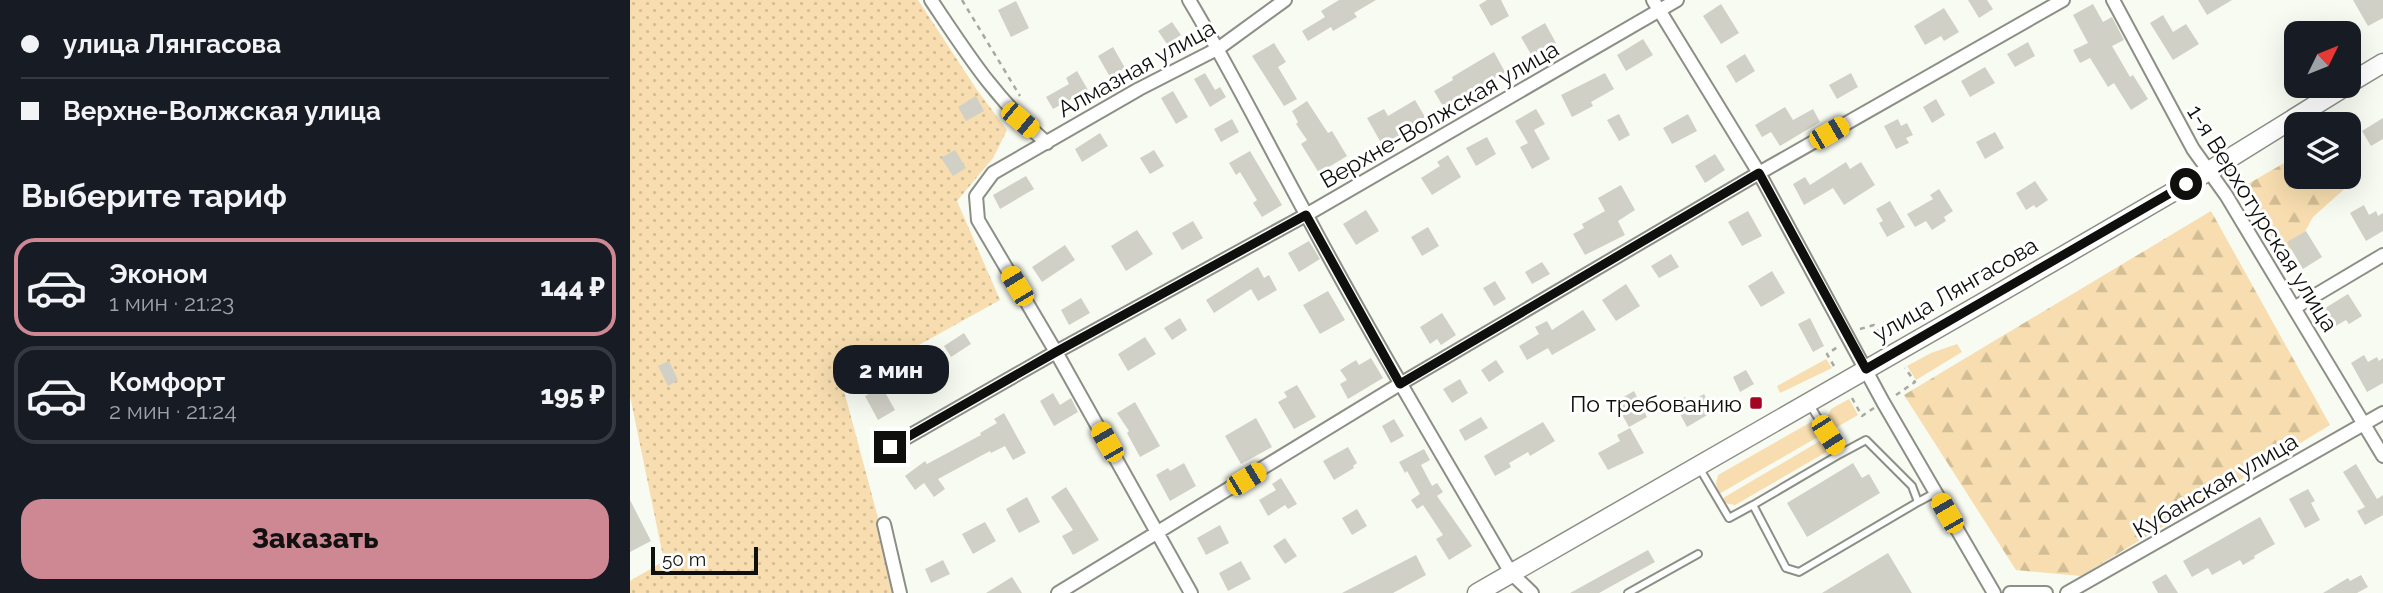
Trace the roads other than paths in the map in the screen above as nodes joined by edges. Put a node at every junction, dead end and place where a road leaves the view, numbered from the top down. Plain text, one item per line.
1 (931, 0) edge
2 (1189, 0) edge
3 (1285, 0) edge
4 (1677, 0) edge
5 (2063, 0) edge
6 (2113, 0) edge
7 (1656, 5) edge
8 (1219, 48) junction
9 (2383, 63) edge
10 (2361, 76) edge
11 (2326, 98) edge
12 (1047, 143) junction
13 (2208, 171) junction
14 (1759, 173) junction
15 (1306, 215) junction
16 (2383, 256) edge
17 (2294, 308) junction
18 (1056, 352) junction
19 (1866, 369) junction
20 (1400, 384) junction
21 (1809, 403) junction
22 (2383, 413) edge
23 (2363, 424) junction
24 (890, 447) dead end
25 (1840, 454) junction
26 (2383, 456) edge
27 (1699, 466) junction
28 (1935, 493) junction
29 (1918, 502) junction
30 (1753, 505) junction
31 (884, 524) dead end
32 (1158, 533) junction
33 (1698, 554) dead end
34 (1511, 573) junction
35 (900, 593) edge
36 (1058, 593) edge
37 (1191, 593) edge
38 (1477, 593) edge
39 (1532, 593) edge
40 (1628, 593) edge
41 (1994, 593) edge
42 (2010, 593) edge
43 (2046, 593) edge
44 (2067, 593) edge

1 - 12 street
2 - 8 street
3 - 8 street, Алмазная улица
4 - 7 street, Верхне-Волжская улица
5 - 14 street
6 - 13 street, 1-я Верхотурская улица
7 - 14 street
7 - 15 street, Верхне-Волжская улица
8 - 12 street, Алмазная улица
8 - 15 street
9 - 10 main road, улица Лянгасова
11 - 13 main road, улица Лянгасова
12 - 18 street, Алмазная улица
13 - 17 street, 1-я Верхотурская улица
13 - 19 main road, улица Лянгасова
14 - 19 street
14 - 20 street
15 - 18 street, Верхне-Волжская улица
15 - 20 street
16 - 17 street
17 - 23 street, 1-я Верхотурская улица
18 - 24 street, Верхне-Волжская улица
18 - 32 street
19 - 21 main road, улица Лянгасова
19 - 28 street
20 - 32 street
20 - 34 street
21 - 25 lane
21 - 27 main road, улица Лянгасова
22 - 23 street, Кубанская улица
23 - 26 street, 1-я Верхотурская улица
23 - 44 street, Кубанская улица
25 - 29 lane
25 - 30 lane
27 - 30 lane
27 - 34 main road, улица Лянгасова
28 - 29 lane
28 - 41 street
29 - 30 lane
31 - 35 street
32 - 36 street
32 - 37 street
33 - 40 lane
34 - 38 main road, улица Лянгасова
34 - 39 street
42 - 43 street

